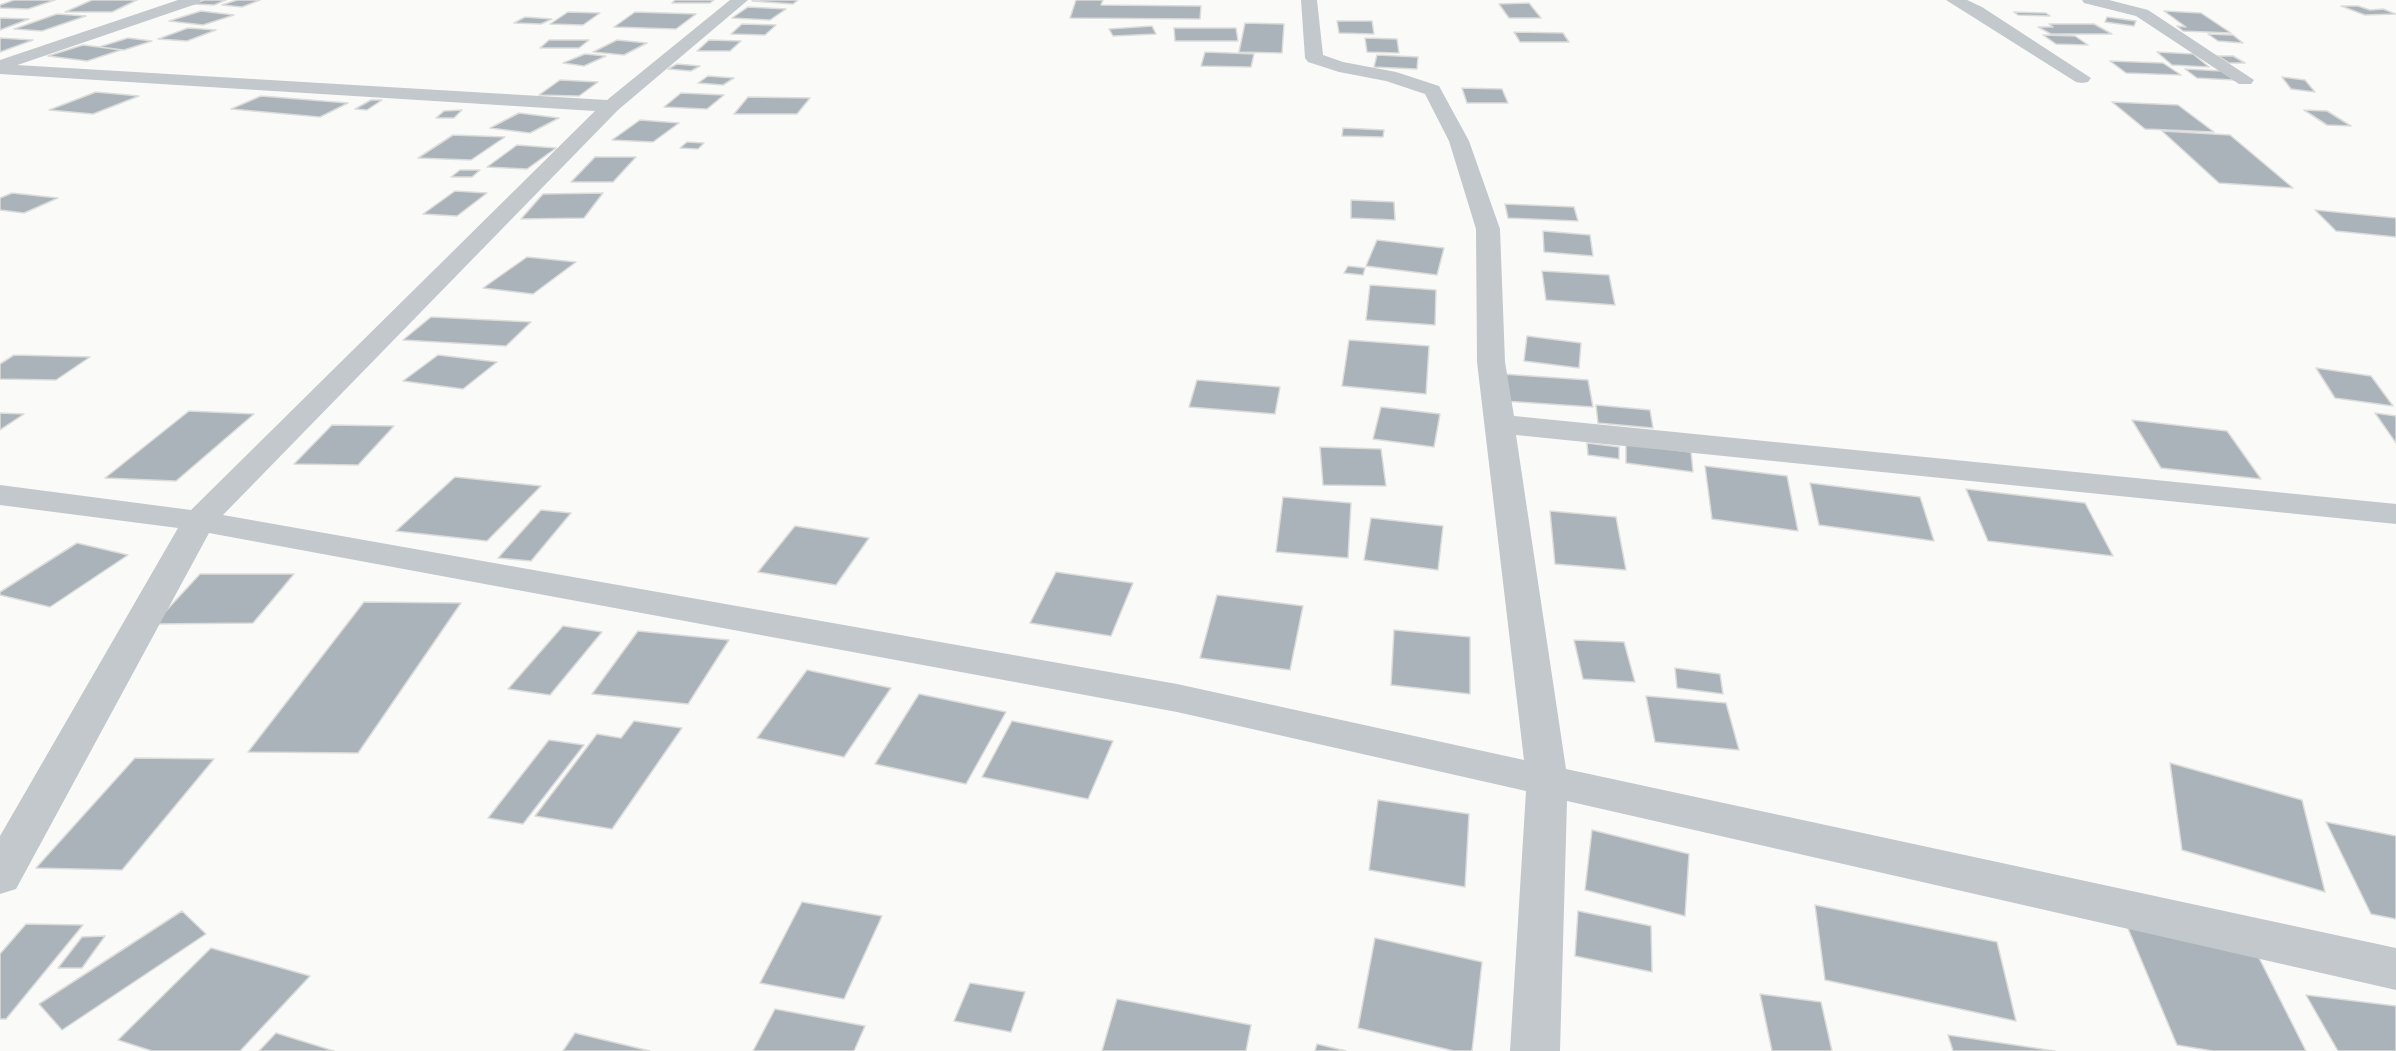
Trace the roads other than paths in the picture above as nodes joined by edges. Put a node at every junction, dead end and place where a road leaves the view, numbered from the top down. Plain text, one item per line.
1 (193, 0) edge
2 (740, 0) edge
3 (1309, 0) edge
4 (1954, 0) edge
5 (2090, 0) edge
6 (0, 68) edge
7 (2082, 78) dead end
8 (2245, 80) dead end
9 (611, 106) junction
10 (1500, 424) junction
11 (0, 495) edge
12 (2396, 514) edge
13 (199, 521) junction
14 (1546, 780) junction
15 (0, 876) edge
16 (2396, 969) edge
17 (1535, 1051) edge

1 - 6 street
2 - 9 street
3 - 10 street
4 - 7 street
5 - 8 street
6 - 9 street
9 - 13 street
10 - 12 street
10 - 14 street
11 - 13 street
13 - 14 street
13 - 15 street
14 - 16 street
14 - 17 street

